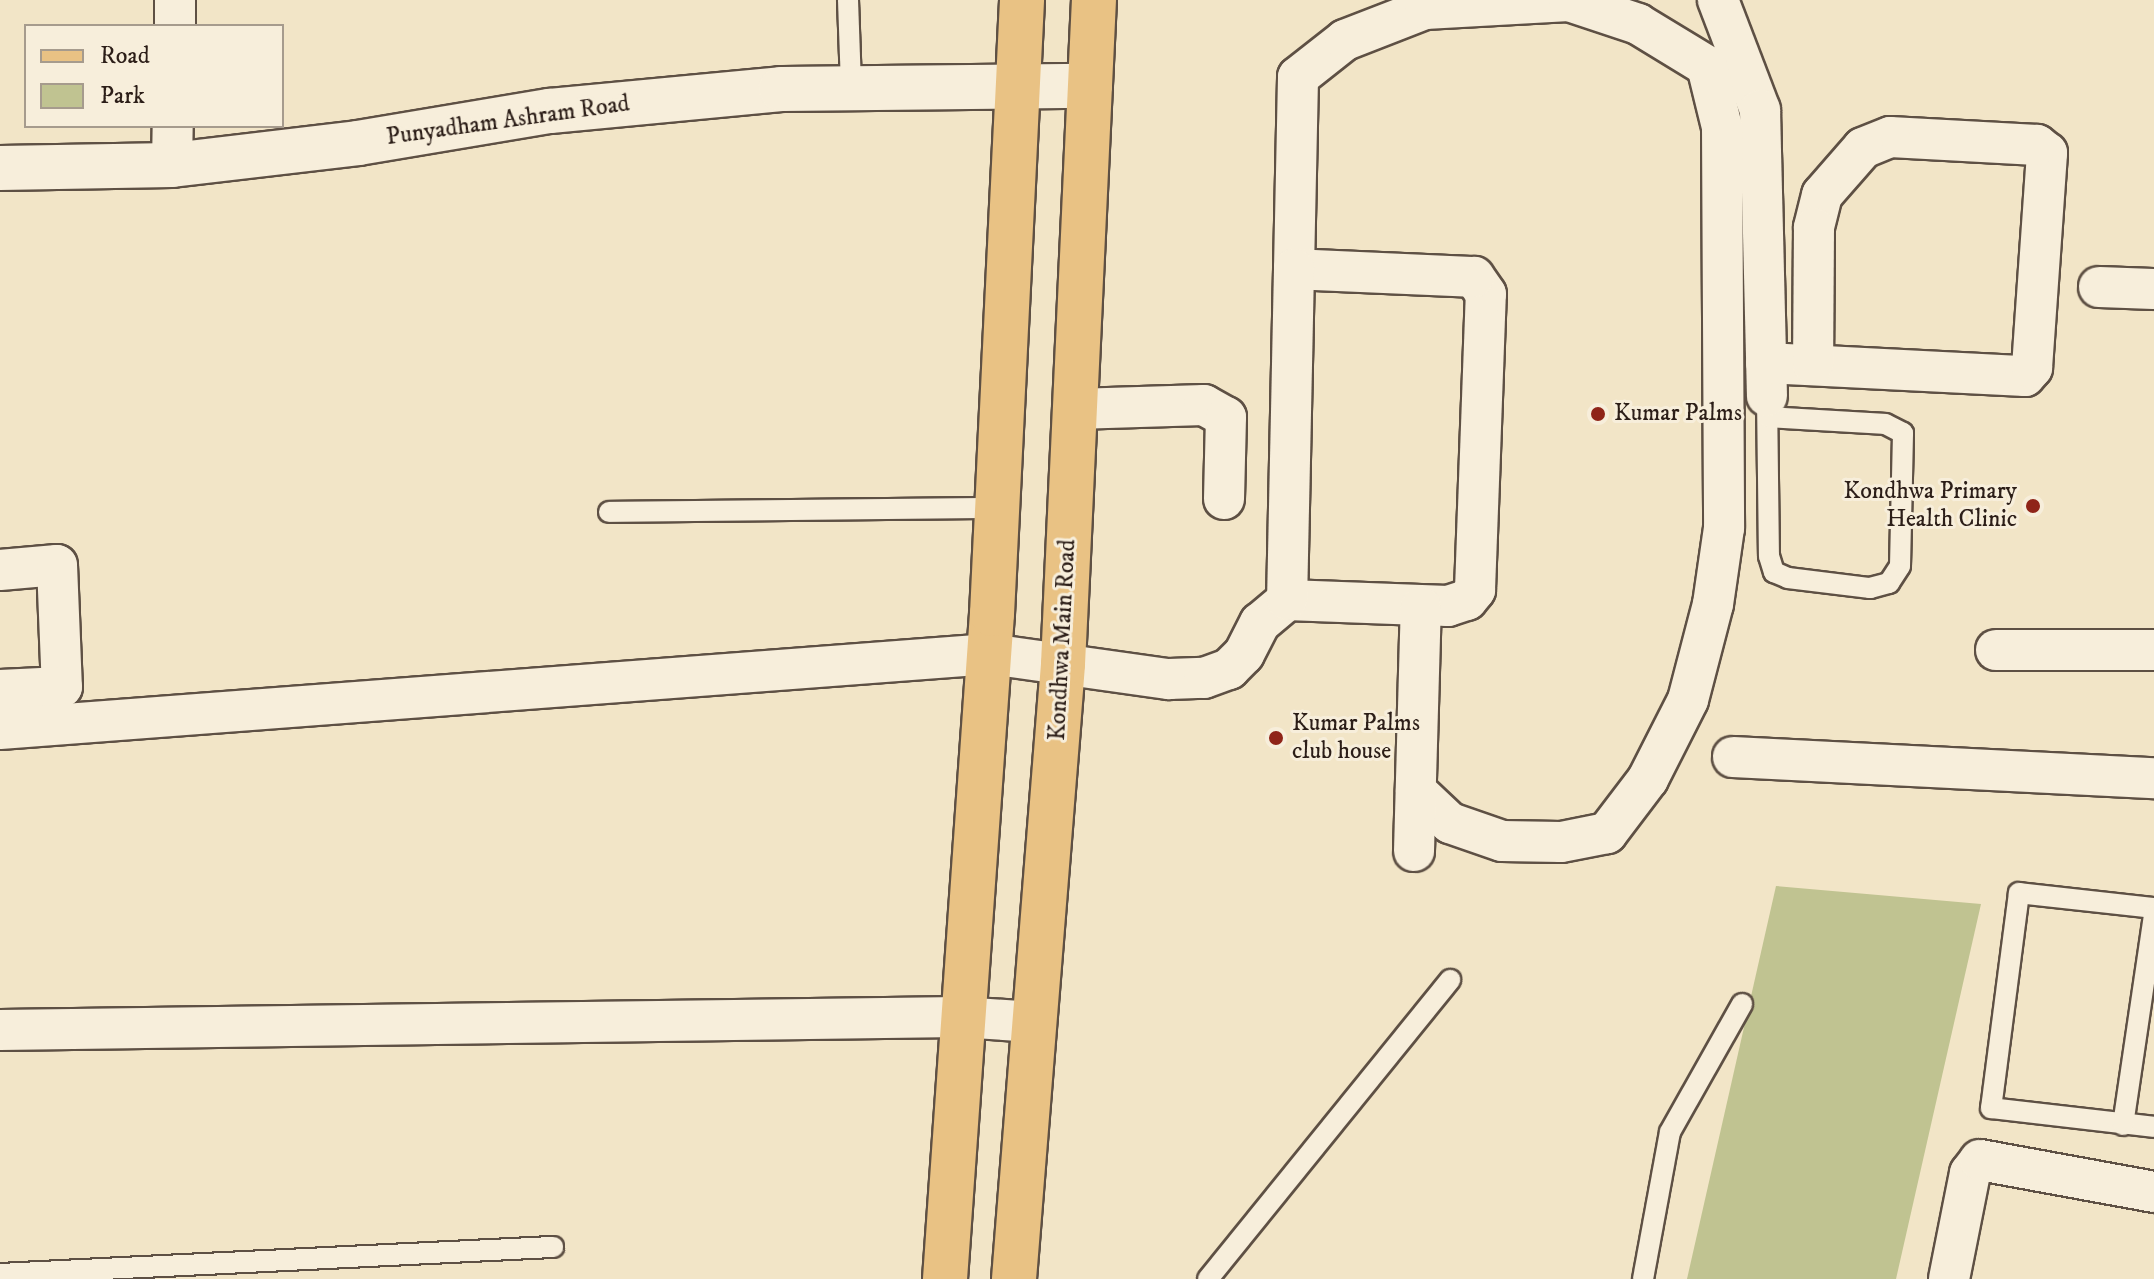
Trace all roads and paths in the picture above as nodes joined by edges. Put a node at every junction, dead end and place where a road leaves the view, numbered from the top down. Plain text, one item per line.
1 (175, 0) edge
2 (848, 0) edge
3 (1022, 0) edge
4 (1094, 0) edge
5 (1718, 0) edge
6 (175, 24) edge
7 (1090, 86) junction
8 (1018, 87) junction
9 (851, 88) junction
10 (172, 146) edge
11 (0, 168) edge
12 (1294, 269) junction
13 (2099, 287) dead end
14 (2154, 289) edge
15 (1813, 364) junction
16 (1767, 392) junction
17 (1075, 409) junction
18 (1224, 499) dead end
19 (997, 508) junction
20 (609, 512) dead end
21 (0, 570) edge
22 (1287, 600) junction
23 (1421, 607) junction
24 (1996, 650) dead end
25 (2154, 650) edge
26 (990, 654) junction
27 (1063, 664) junction
28 (0, 690) edge
29 (0, 729) edge
30 (1733, 757) dead end
31 (2154, 778) edge
32 (1416, 791) junction
33 (1414, 851) dead end
34 (2154, 908) edge
35 (2154, 915) edge
36 (1450, 980) dead end
37 (1742, 1004) dead end
38 (960, 1017) junction
39 (1034, 1022) junction
40 (0, 1030) edge
41 (2123, 1125) junction
42 (2154, 1127) edge
43 (2154, 1192) edge
44 (553, 1247) dead end
45 (0, 1274) edge
46 (945, 1279) edge
47 (1014, 1279) edge
48 (1208, 1279) edge
49 (1643, 1279) edge
50 (1949, 1279) edge

1 - 6 street
2 - 9 lane
3 - 8 main road
4 - 7 main road, Kondhwa Main Road
5 - 16 street
7 - 8 street, Punyadham Ashram Road
7 - 17 main road, Kondhwa Main Road
8 - 9 street, Punyadham Ashram Road
8 - 19 main road
9 - 10 street, Punyadham Ashram Road
10 - 11 street, Punyadham Ashram Road
12 - 22 street
12 - 23 street
12 - 32 street
13 - 14 street
15 - 15 street
15 - 16 street
16 - 16 lane
17 - 18 street
17 - 27 main road, Kondhwa Main Road
19 - 20 lane
19 - 26 main road
21 - 28 street
22 - 23 street
22 - 27 street
23 - 32 street
24 - 25 street
26 - 27 street
26 - 29 street
26 - 38 main road
27 - 39 main road, Kondhwa Main Road
30 - 31 street
32 - 33 street
34 - 41 lane
35 - 41 lane
36 - 48 lane
37 - 49 lane
38 - 39 street
38 - 40 street
38 - 46 main road
39 - 47 main road, Kondhwa Main Road
41 - 42 lane
43 - 50 street
44 - 45 lane

